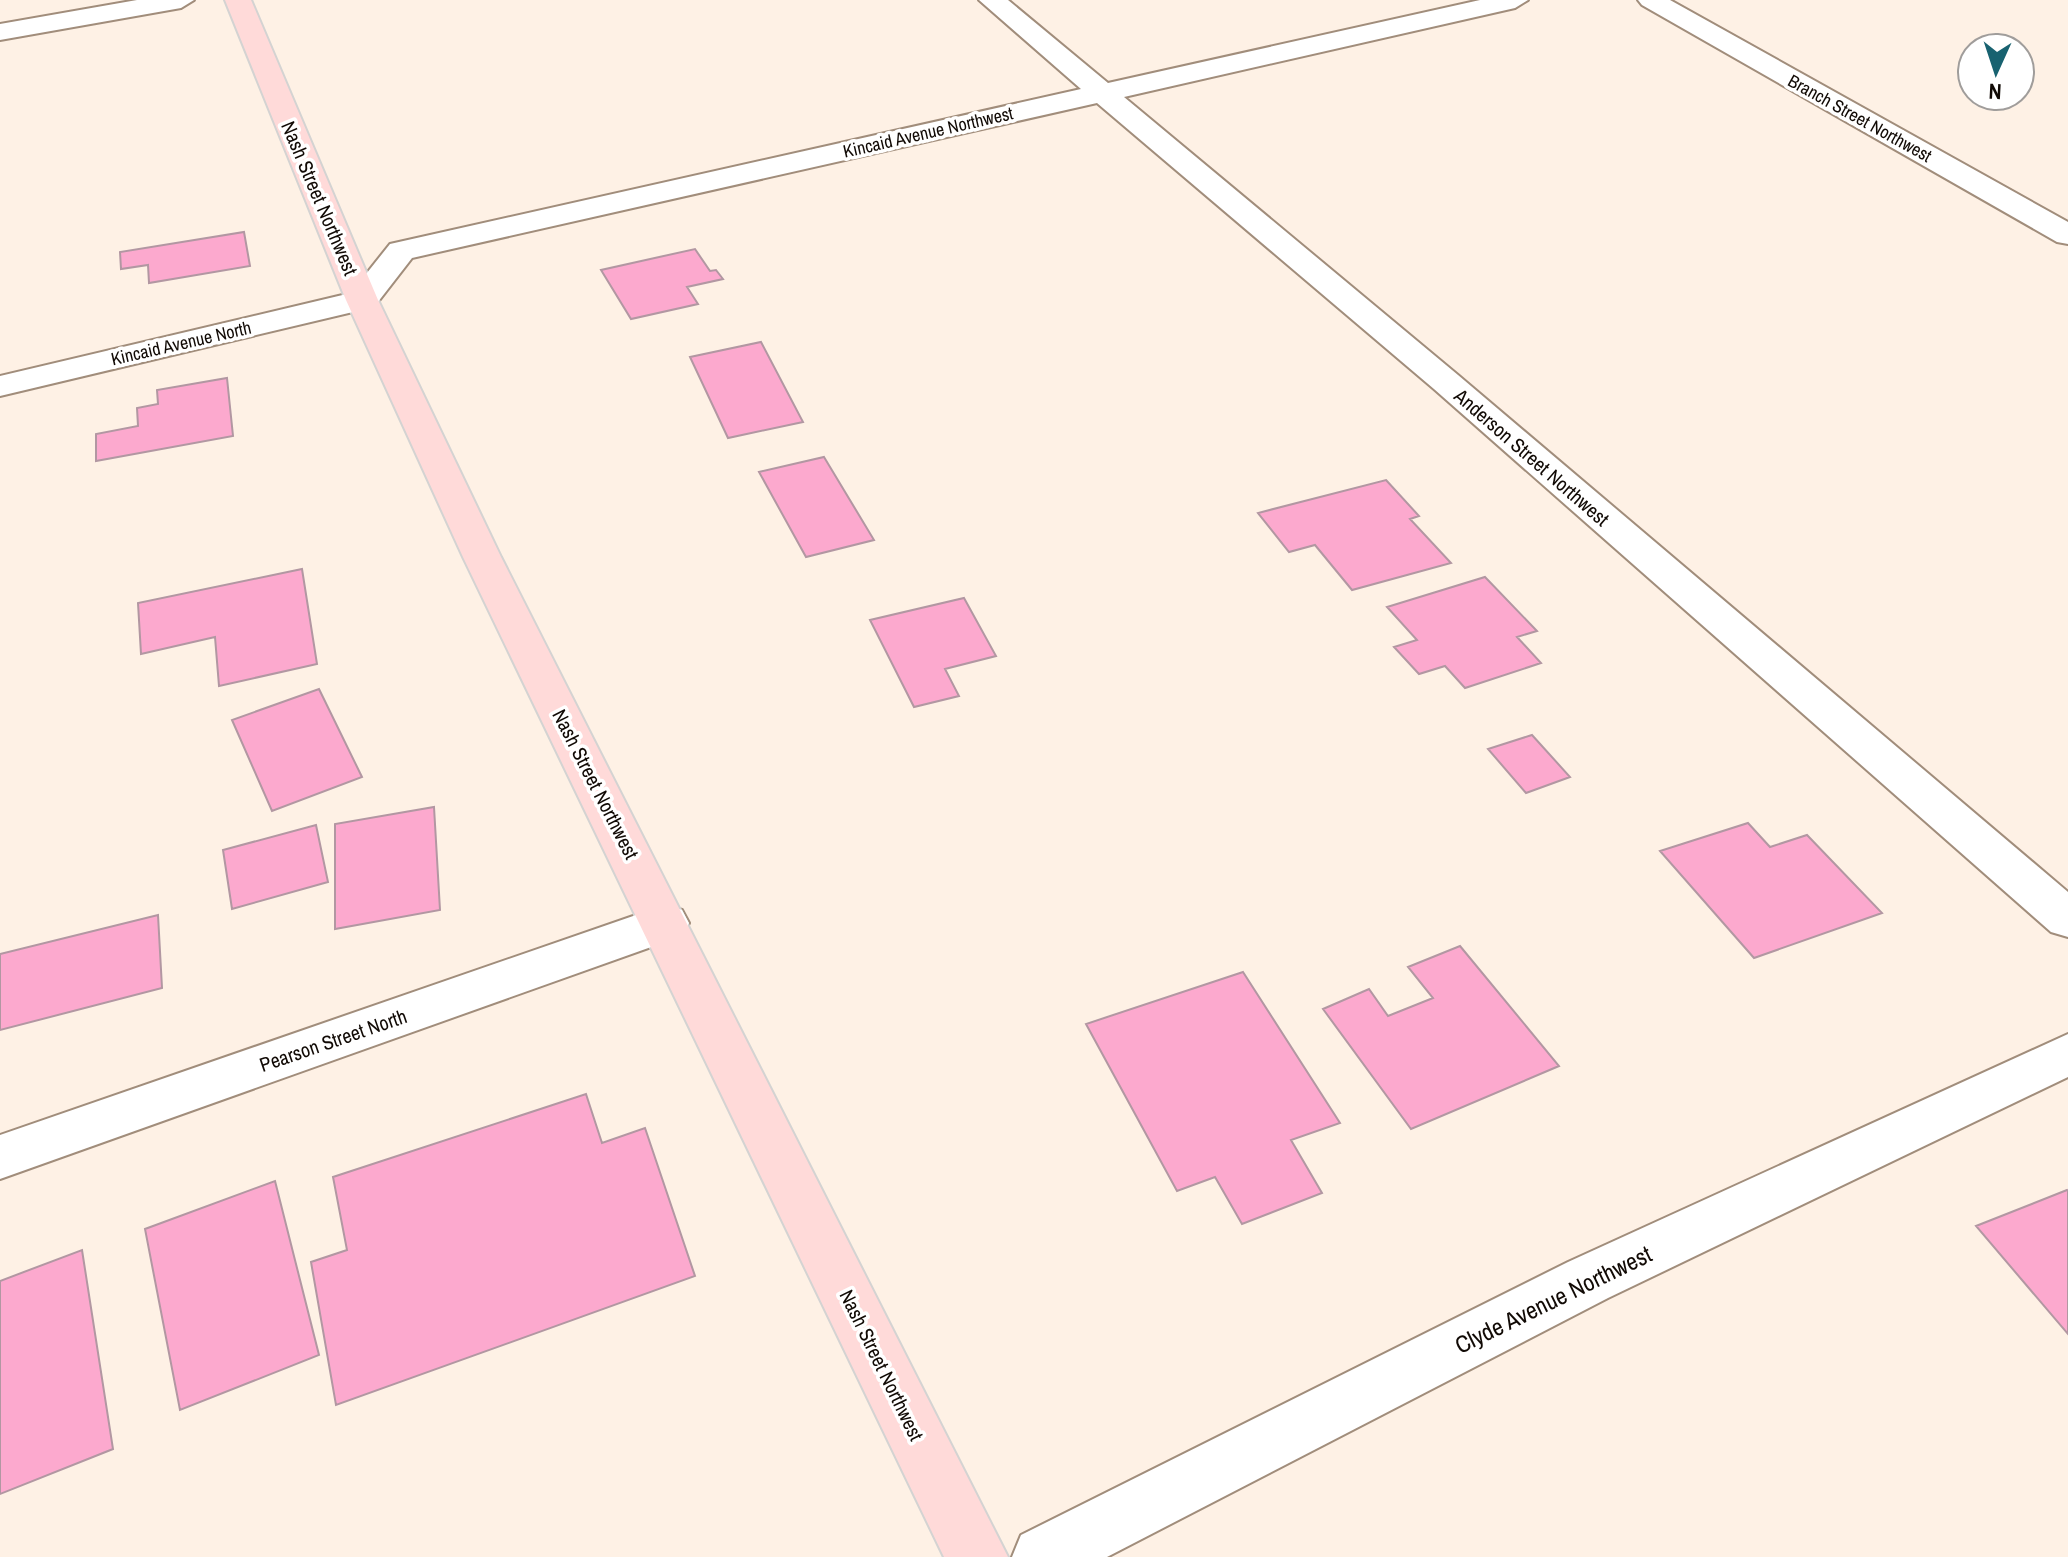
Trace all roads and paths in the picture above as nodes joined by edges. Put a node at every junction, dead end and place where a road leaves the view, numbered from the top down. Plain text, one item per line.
1 (181, 0) edge
2 (238, 0) edge
3 (992, 0) edge
4 (1515, 0) edge
5 (1651, 0) edge
6 (0, 32) edge
7 (1102, 93) junction
8 (2068, 235) edge
9 (362, 300) junction
10 (0, 386) edge
11 (2068, 919) edge
12 (665, 923) junction
13 (2068, 1054) edge
14 (0, 1157) edge
15 (977, 1557) edge
16 (1043, 1557) edge

1 - 6 street
2 - 9 main road, Nash Street Northwest
3 - 7 street, Anderson Street Northwest
4 - 7 street, Kincaid Avenue Northwest
5 - 8 street, Branch Street Northwest
7 - 9 street, Kincaid Avenue Northwest
7 - 11 street, Anderson Street Northwest
9 - 10 street, Kincaid Avenue North
9 - 12 main road, Nash Street Northwest
12 - 14 street, Pearson Street North
12 - 15 main road, Nash Street Northwest
13 - 16 street, Clyde Avenue Northwest

